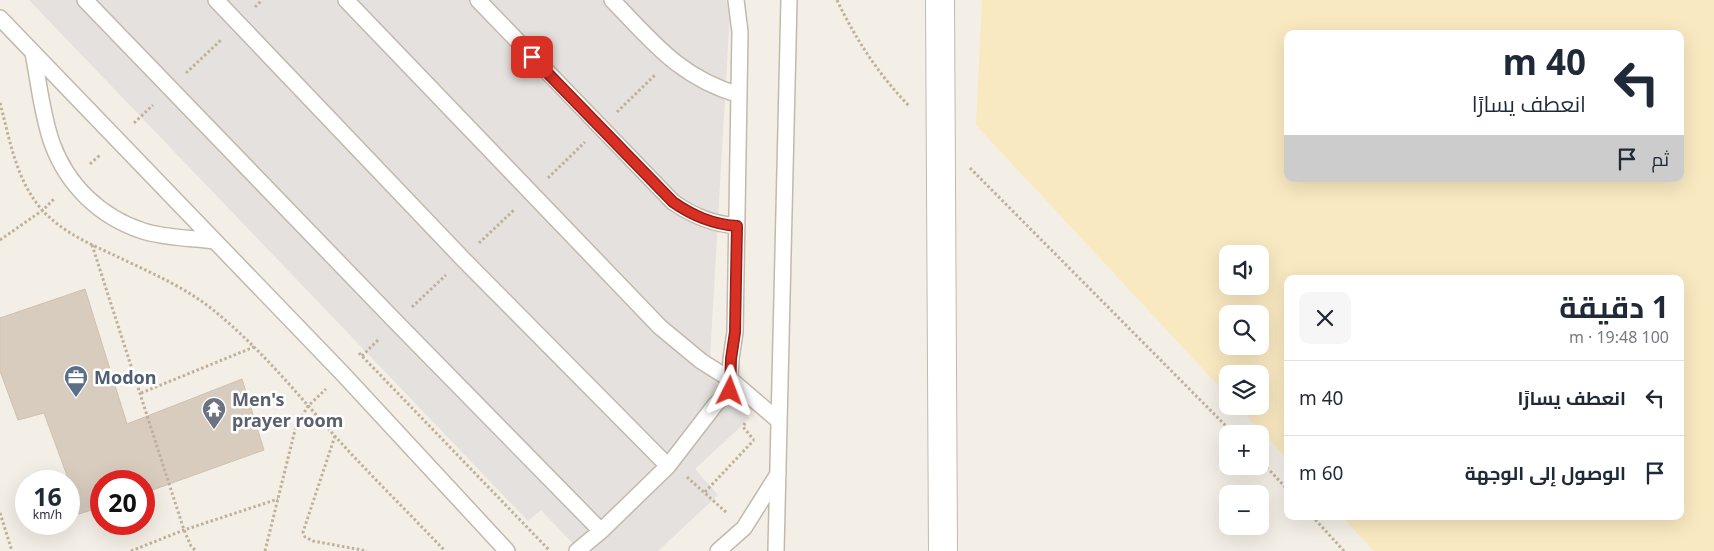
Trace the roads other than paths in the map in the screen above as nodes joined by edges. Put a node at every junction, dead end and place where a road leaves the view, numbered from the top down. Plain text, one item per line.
1 (85, 0) edge
2 (216, 0) edge
3 (346, 0) edge
4 (478, 0) edge
5 (612, 0) edge
6 (736, 0) edge
7 (789, 0) edge
8 (940, 0) edge
9 (0, 18) edge
10 (33, 53) junction
11 (739, 95) junction
12 (737, 226) junction
13 (214, 241) junction
14 (731, 380) junction
15 (779, 420) junction
16 (668, 466) junction
17 (778, 474) junction
18 (601, 531) junction
19 (507, 551) edge
20 (577, 551) edge
21 (718, 551) edge
22 (776, 551) edge
23 (943, 551) edge

1 - 18 lane
2 - 16 lane
3 - 14 lane
4 - 12 lane
5 - 11 lane
6 - 11 lane
7 - 15 lane
8 - 23 street
9 - 10 lane
10 - 13 lane
10 - 13 lane
11 - 12 lane
12 - 14 lane
13 - 19 lane
14 - 15 lane
14 - 16 lane
15 - 17 lane
16 - 18 lane
17 - 21 lane
17 - 22 lane
18 - 20 lane

